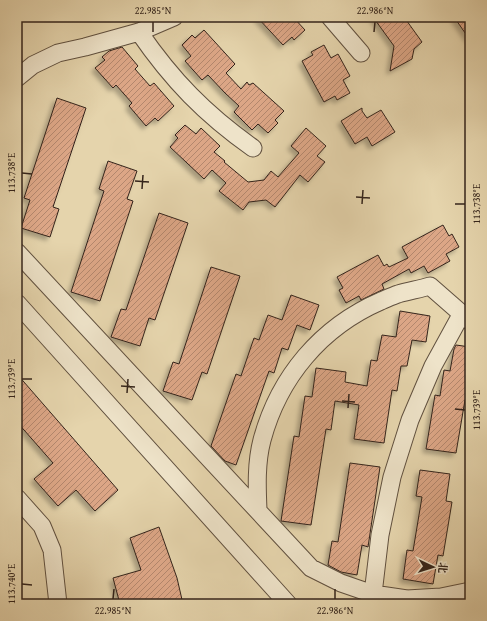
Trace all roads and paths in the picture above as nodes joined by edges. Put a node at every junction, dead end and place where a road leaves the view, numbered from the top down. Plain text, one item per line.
1 (174, 17) edge
2 (330, 17) edge
3 (139, 32) junction
4 (361, 53) dead end
5 (17, 78) edge
6 (253, 148) dead end
7 (17, 252) edge
8 (17, 303) edge
9 (466, 317) edge
10 (17, 498) edge
11 (258, 510) junction
12 (470, 591) edge
13 (373, 594) junction
14 (58, 604) edge
15 (288, 604) edge

1 - 3 street
2 - 4 street
3 - 5 street
3 - 6 street
7 - 11 street
8 - 15 street
9 - 11 street
9 - 13 street
10 - 14 street
11 - 13 street
12 - 13 street

